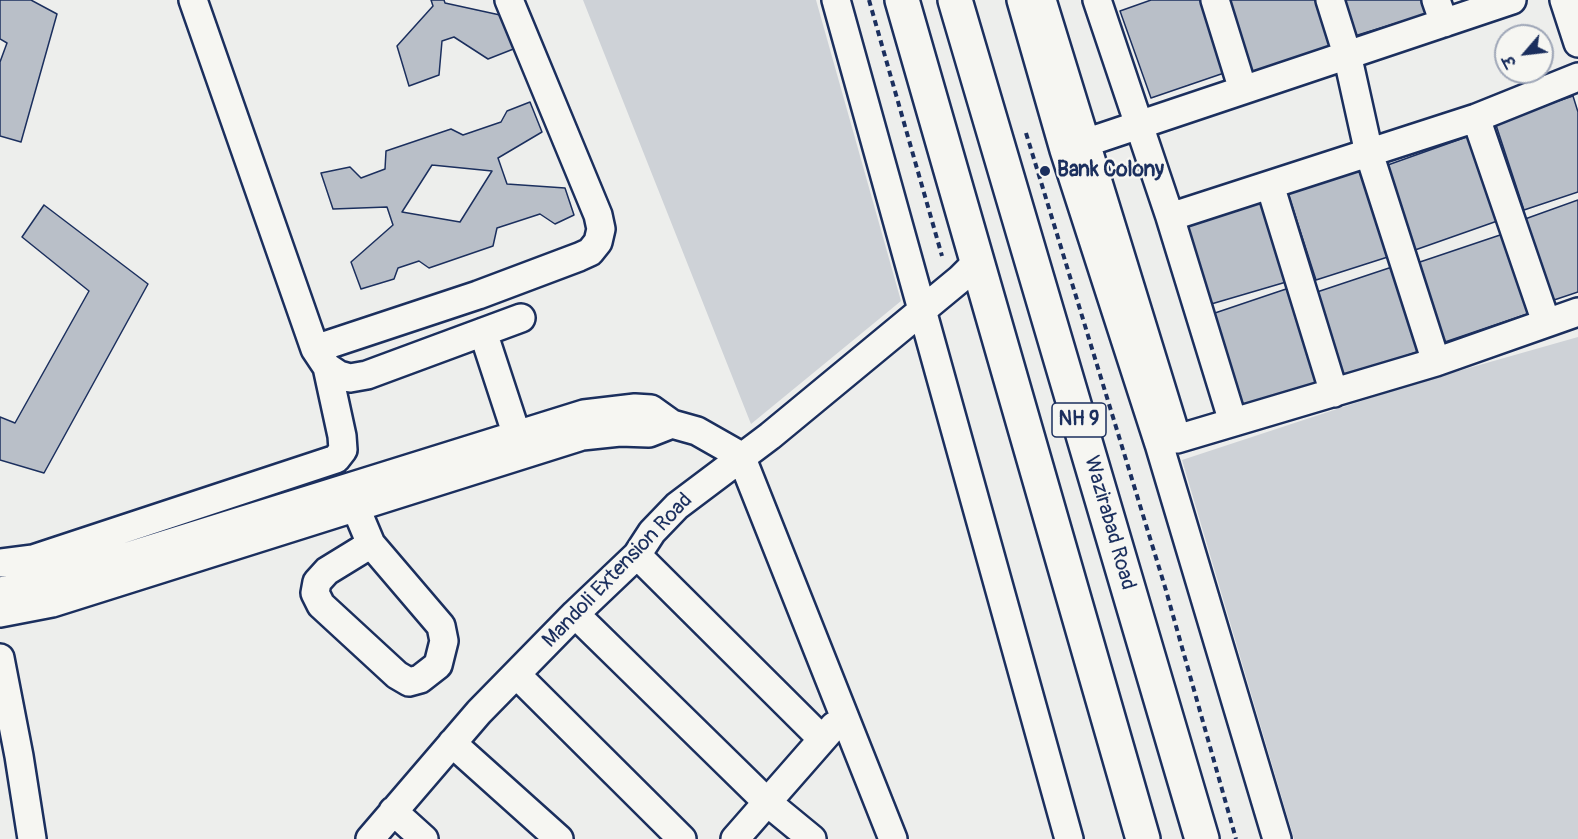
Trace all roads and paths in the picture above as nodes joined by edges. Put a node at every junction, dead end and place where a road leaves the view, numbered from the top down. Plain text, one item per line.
1 (193, 0) edge
2 (509, 0) edge
3 (836, 0) edge
4 (869, 0) edge
5 (902, 0) edge
6 (955, 0) edge
7 (1022, 0) edge
8 (1042, 0) edge
9 (1097, 0) edge
10 (1215, 0) edge
11 (1330, 0) edge
12 (1512, 0) edge
13 (1564, 0) edge
14 (1440, 12) edge
15 (1578, 43) edge
16 (1347, 54) junction
17 (1578, 77) edge
18 (1243, 90) junction
19 (1476, 117) junction
20 (1140, 124) junction
21 (1024, 125) dead end
22 (1085, 143) junction
23 (1369, 153) junction
24 (1270, 185) junction
25 (1170, 218) junction
26 (942, 256) dead end
27 (977, 262) junction
28 (922, 310) junction
29 (1578, 312) edge
30 (520, 318) dead end
31 (1546, 322) junction
32 (483, 332) junction
33 (321, 358) junction
34 (1436, 362) junction
35 (1334, 393) junction
36 (1233, 422) junction
37 (520, 444) junction
38 (741, 456) junction
39 (356, 506) junction
40 (371, 544) junction
41 (637, 555) junction
42 (0, 563) edge
43 (138, 564) junction
44 (0, 591) edge
45 (0, 613) edge
46 (575, 614) junction
47 (0, 658) edge
48 (517, 675) junction
49 (844, 713) junction
50 (822, 739) junction
51 (452, 743) junction
52 (767, 802) junction
53 (393, 811) junction
54 (32, 839) edge
55 (369, 839) edge
56 (424, 839) edge
57 (559, 839) edge
58 (682, 839) edge
59 (735, 839) edge
60 (812, 839) edge
61 (893, 839) edge
62 (1070, 839) edge
63 (1143, 839) edge
64 (1202, 839) edge
65 (1236, 839) edge
66 (1277, 839) edge

1 - 33 street
2 - 33 street
3 - 28 street
4 - 26 path
5 - 27 highway, NH 9
6 - 64 highway, Wazirabad Road / NH 9
7 - 66 street
8 - 22 street
9 - 20 street
10 - 18 street
11 - 16 street
12 - 14 street
13 - 15 street
14 - 16 street
16 - 18 street
16 - 23 street
17 - 19 street
18 - 20 street
19 - 23 street
19 - 31 street
20 - 22 street
20 - 25 street
21 - 65 path
22 - 36 street
23 - 24 street
23 - 34 street
24 - 25 street
24 - 35 street
25 - 36 street
27 - 28 street, Mandoli Extension Road
27 - 63 highway, NH 9
28 - 38 street, Mandoli Extension Road
28 - 62 street
29 - 31 street
30 - 32 street
31 - 34 street
32 - 33 street
32 - 37 street
33 - 42 street
34 - 35 street
35 - 36 street
37 - 38 street
37 - 39 street
37 - 43 street
38 - 41 street, Mandoli Extension Road
38 - 49 street
39 - 40 street
39 - 43 street
40 - 40 street
41 - 46 street, Mandoli Extension Road
41 - 50 street
43 - 44 street
43 - 45 street
46 - 48 street, Mandoli Extension Road
46 - 52 street
47 - 54 street
48 - 51 street, Mandoli Extension Road
48 - 58 street
49 - 50 street
49 - 61 street
50 - 52 street
51 - 53 street, Mandoli Extension Road
51 - 57 street
52 - 59 street
52 - 60 street
53 - 55 street, Mandoli Extension Road
53 - 56 street

